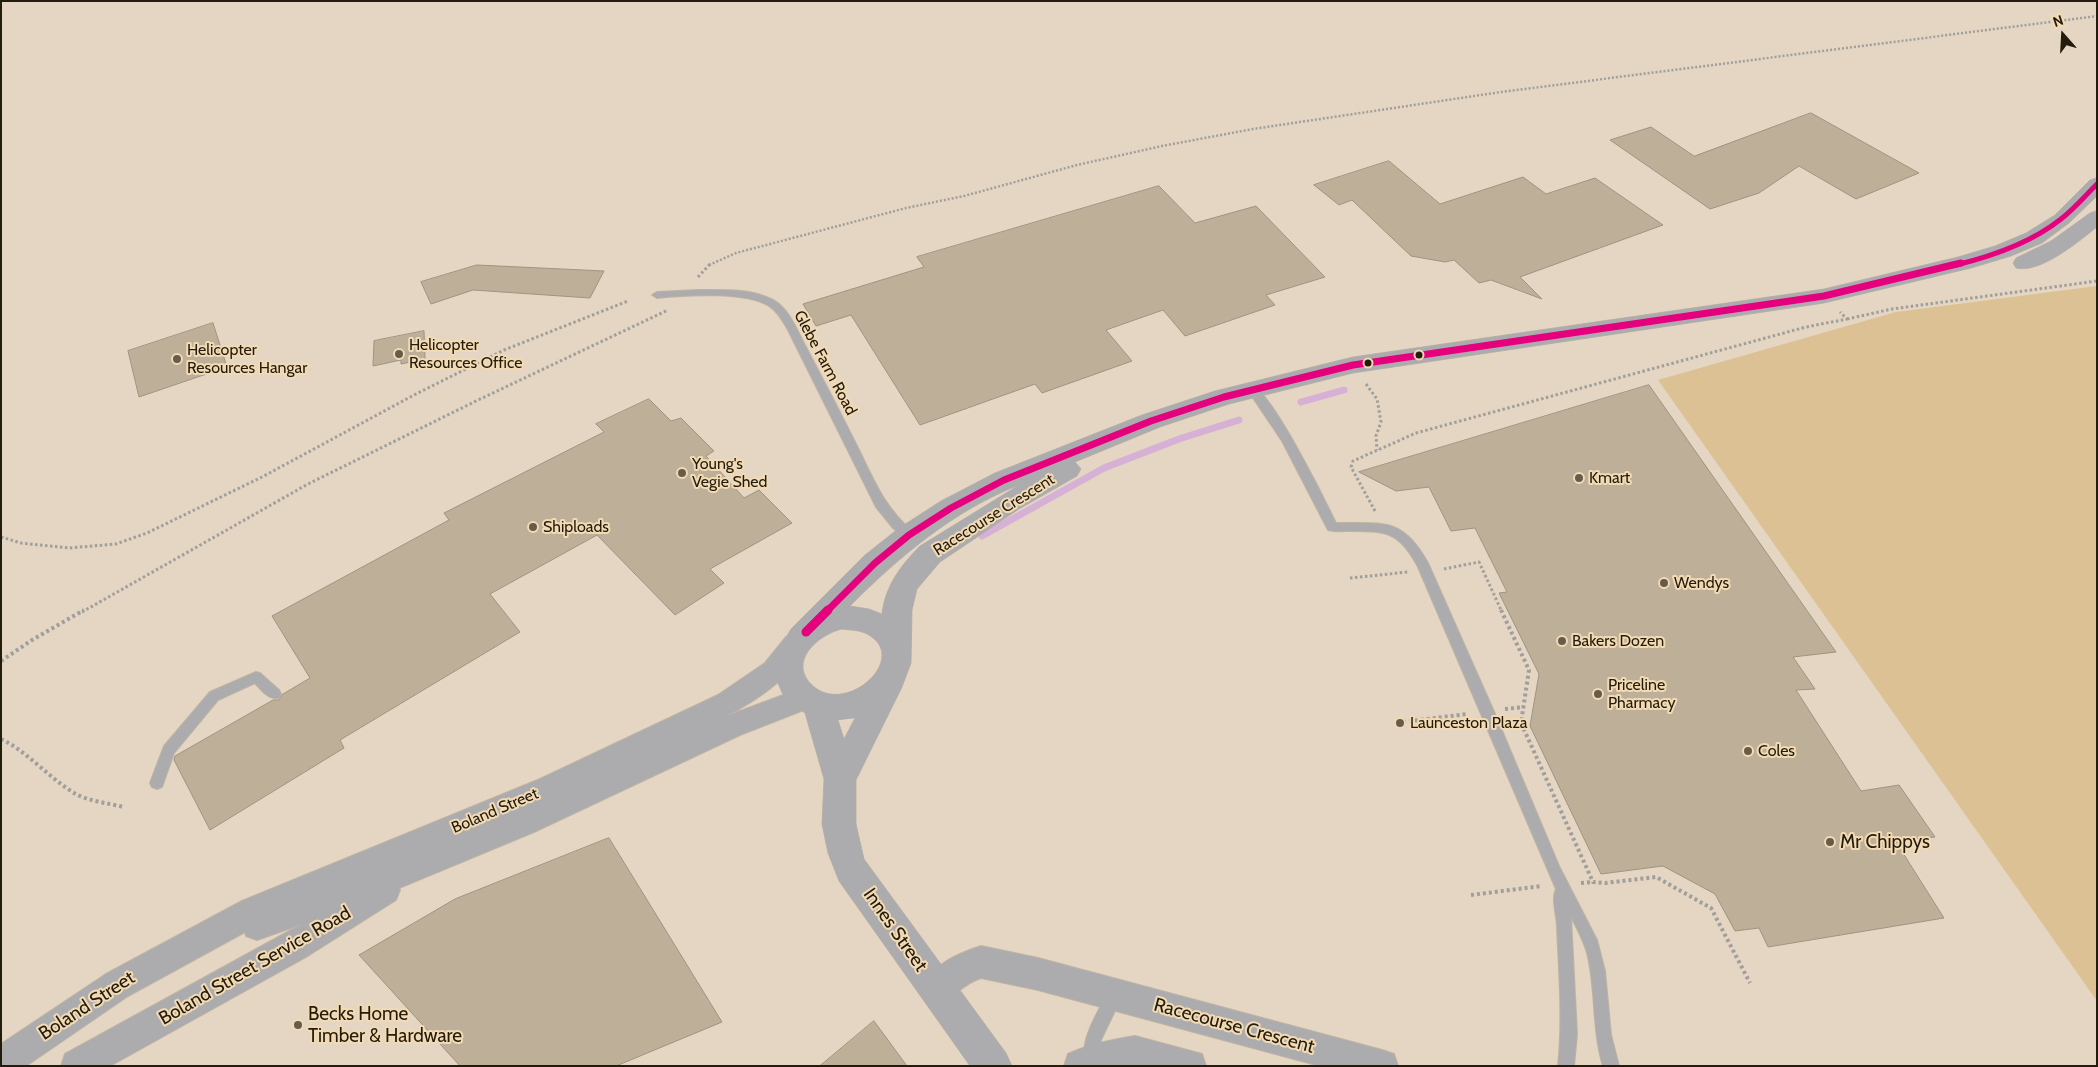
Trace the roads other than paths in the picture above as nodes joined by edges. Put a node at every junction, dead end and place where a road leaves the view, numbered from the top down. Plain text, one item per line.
1 (2094, 194) edge
2 (2097, 217) edge
3 (657, 295) dead end
4 (1824, 296) junction
5 (1252, 389) junction
6 (1151, 421) junction
7 (1116, 444) junction
8 (909, 535) junction
9 (801, 637) junction
10 (897, 652) junction
11 (889, 682) junction
12 (275, 694) dead end
13 (811, 701) junction
14 (840, 779) junction
15 (157, 783) dead end
16 (430, 860) junction
17 (1560, 885) junction
18 (175, 952) junction
19 (937, 990) junction
20 (1115, 995) junction
21 (1086, 1063) edge
22 (1, 1064) edge
23 (77, 1066) edge
24 (993, 1066) edge
25 (1190, 1066) edge
26 (1382, 1066) edge
27 (1566, 1066) edge
28 (1611, 1066) edge

1 - 4 street, Racecourse Crescent
2 - 4 street, Racecourse Crescent
3 - 8 lane, Glebe Farm Road
4 - 5 street, Racecourse Crescent
5 - 6 street, Racecourse Crescent
5 - 17 lane
6 - 7 street, Racecourse Crescent
6 - 8 street, Racecourse Crescent
7 - 8 street
7 - 10 street, Racecourse Crescent
8 - 9 street, Racecourse Crescent
9 - 10 street
9 - 13 street
9 - 18 street, Boland Street
10 - 11 street
11 - 13 street
11 - 14 street, Innes Street
12 - 15 lane
13 - 14 street, Innes Street
13 - 16 street, Boland Street
14 - 19 street, Innes Street
16 - 18 street, Boland Street
16 - 23 street, Boland Street Service Road
17 - 27 lane
17 - 28 lane
18 - 22 street, Boland Street
19 - 20 street, Racecourse Crescent
19 - 24 street, Innes Street
20 - 21 lane
20 - 26 street, Racecourse Crescent
21 - 25 street

